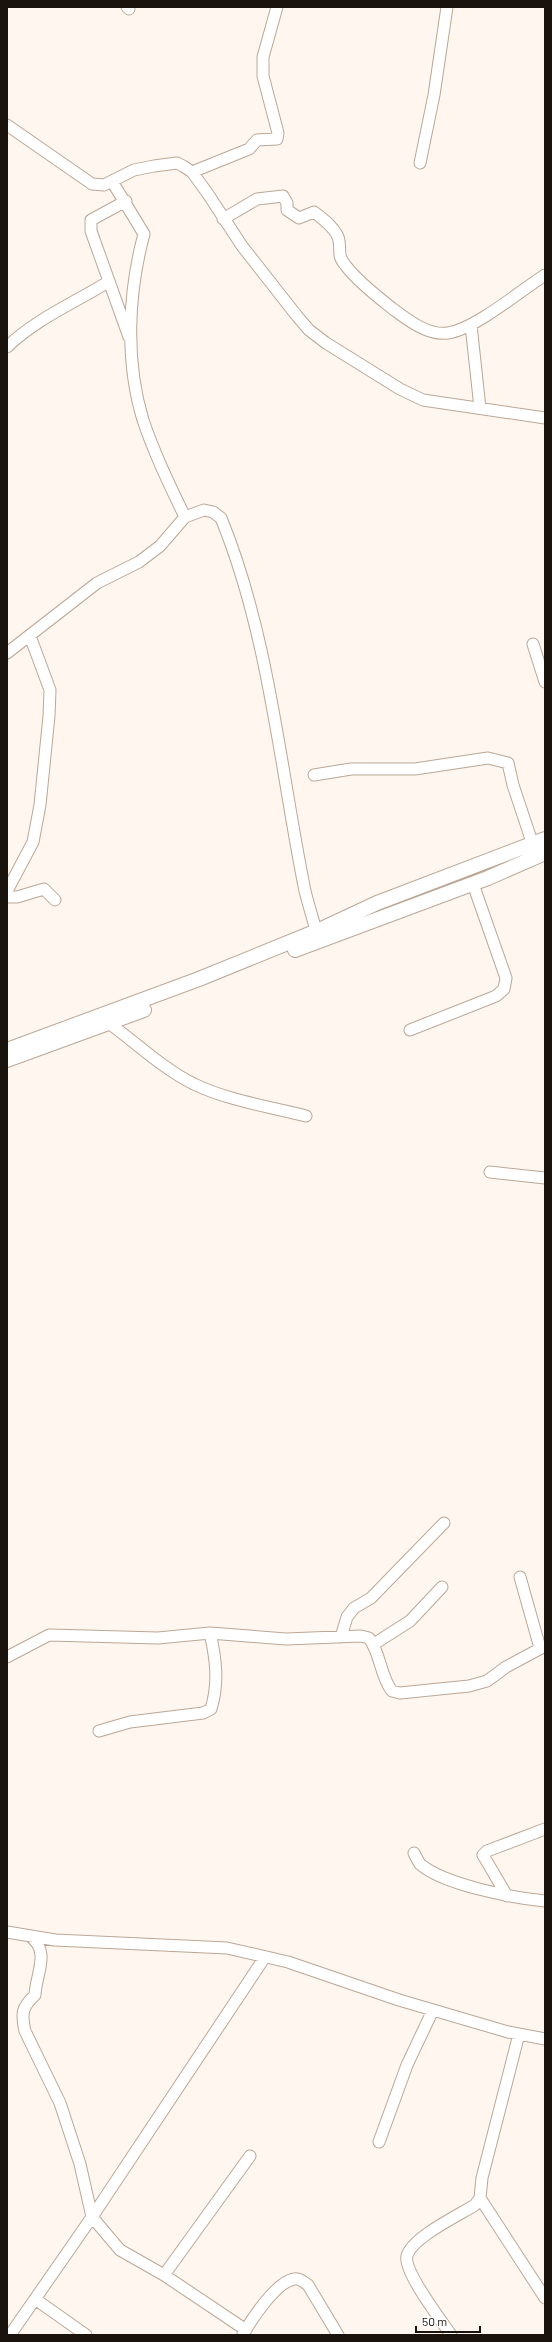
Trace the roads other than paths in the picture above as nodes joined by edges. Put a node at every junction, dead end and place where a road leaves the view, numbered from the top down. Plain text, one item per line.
1 (277, 7) edge
2 (447, 7) edge
3 (7, 125) edge
4 (420, 163) dead end
5 (192, 172) junction
6 (113, 183) junction
7 (126, 202) junction
8 (223, 219) junction
9 (545, 276) edge
10 (108, 282) junction
11 (471, 325) junction
12 (131, 342) junction
13 (7, 347) edge
14 (480, 408) junction
15 (545, 418) edge
16 (185, 517) junction
17 (30, 636) junction
18 (533, 644) dead end
19 (7, 653) edge
20 (545, 682) edge
21 (314, 775) dead end
22 (539, 842) edge
23 (545, 853) edge
24 (473, 884) junction
25 (7, 891) edge
26 (7, 897) edge
27 (55, 900) dead end
28 (318, 936) junction
29 (110, 1024) junction
30 (410, 1030) dead end
31 (7, 1050) edge
32 (7, 1060) edge
33 (306, 1116) dead end
34 (490, 1172) dead end
35 (545, 1178) edge
36 (444, 1523) dead end
37 (520, 1577) dead end
38 (442, 1587) dead end
39 (210, 1633) junction
40 (341, 1637) junction
41 (374, 1644) junction
42 (543, 1647) edge
43 (7, 1657) edge
44 (99, 1731) dead end
45 (545, 1829) edge
46 (414, 1853) dead end
47 (507, 1896) junction
48 (545, 1902) edge
49 (7, 1932) edge
50 (30, 1936) junction
51 (265, 1957) junction
52 (433, 2010) junction
53 (519, 2034) junction
54 (545, 2039) edge
55 (379, 2142) dead end
56 (250, 2156) dead end
57 (480, 2198) junction
58 (92, 2217) junction
59 (164, 2275) junction
60 (545, 2298) edge
61 (35, 2299) junction
62 (244, 2332) edge
63 (10, 2335) edge
64 (86, 2335) edge
65 (338, 2335) edge
66 (451, 2335) edge

1 - 5 street
2 - 4 street
3 - 6 street
5 - 6 street
5 - 8 street
6 - 7 street
7 - 10 street
7 - 12 street
8 - 11 street
8 - 14 street
9 - 11 street
10 - 12 street
10 - 13 street
11 - 14 street
12 - 16 street
14 - 15 street
16 - 17 street
16 - 28 street
17 - 19 street
17 - 25 street
18 - 20 street
21 - 22 street
22 - 28 main road
23 - 24 main road
24 - 28 main road
24 - 30 street
26 - 27 street
28 - 29 main road
28 - 31 main road
29 - 32 main road
29 - 33 street
34 - 35 street
36 - 40 street
37 - 42 street
38 - 41 street
39 - 40 street
39 - 43 street
39 - 44 street
40 - 41 street
41 - 42 street
45 - 47 street
46 - 47 street
47 - 48 street
49 - 50 street
50 - 51 street
50 - 58 street
51 - 52 street
51 - 58 street
52 - 53 street
52 - 55 street
53 - 54 street
53 - 57 street
56 - 59 street
57 - 60 street
57 - 66 street
58 - 59 street
58 - 61 street
59 - 62 street
61 - 63 street
61 - 64 street
62 - 65 street

